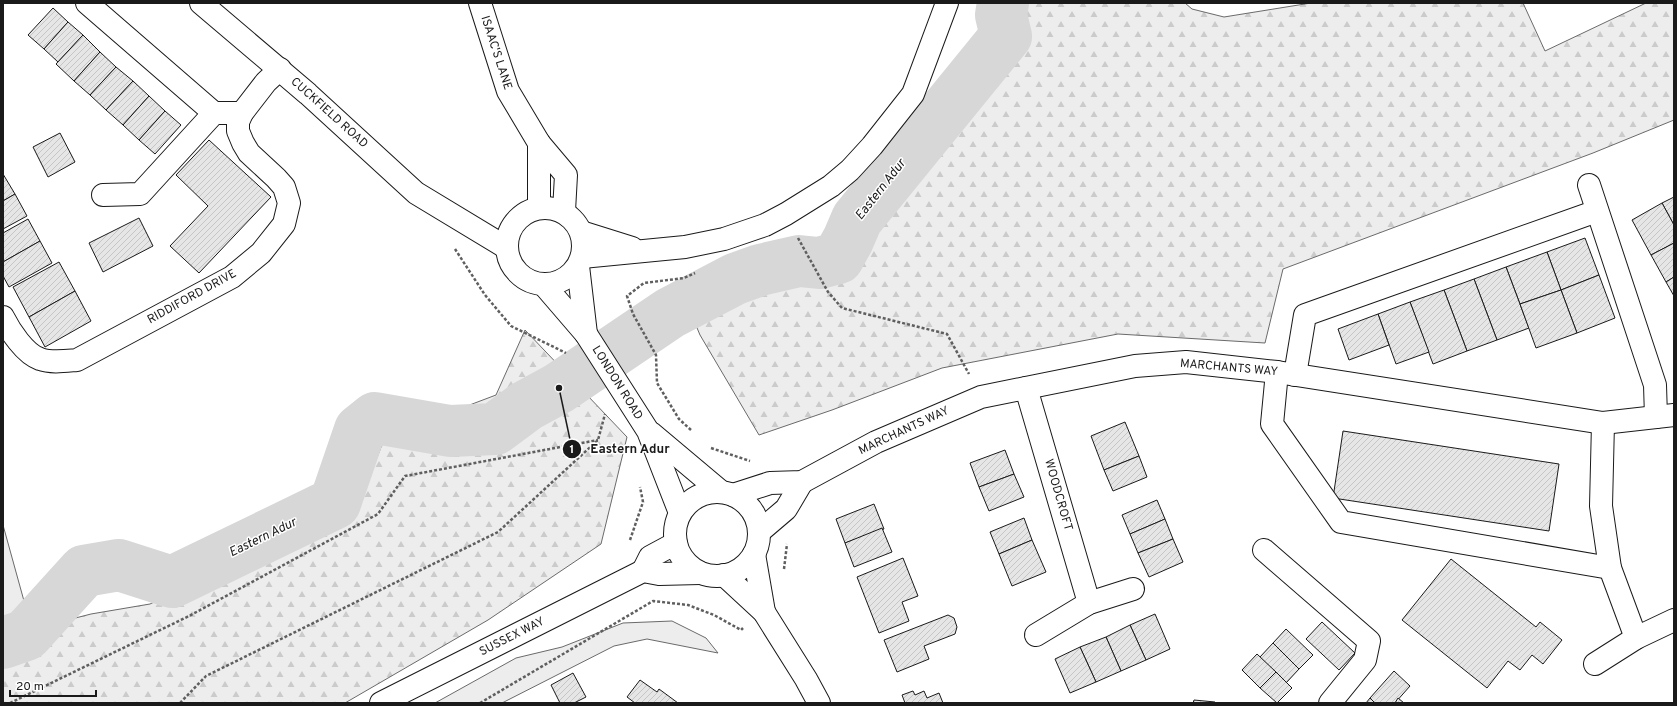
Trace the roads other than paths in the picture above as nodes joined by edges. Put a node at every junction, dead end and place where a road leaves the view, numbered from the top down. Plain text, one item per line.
1 (87, 3) edge
2 (201, 3) edge
3 (480, 3) edge
4 (947, 3) edge
5 (280, 69) junction
6 (214, 113) junction
7 (242, 113) junction
8 (539, 143) junction
9 (1589, 185) dead end
10 (103, 195) dead end
11 (539, 207) junction
12 (564, 211) junction
13 (1597, 211) junction
14 (458, 219) junction
15 (512, 226) junction
16 (582, 232) junction
17 (507, 248) junction
18 (641, 250) junction
19 (580, 262) junction
20 (543, 284) junction
21 (3, 317) edge
22 (586, 334) junction
23 (1286, 373) junction
24 (1026, 388) junction
25 (1665, 416) edge
26 (1603, 423) junction
27 (648, 431) junction
28 (802, 482) junction
29 (726, 493) junction
30 (680, 513) junction
31 (759, 532) junction
32 (676, 543) junction
33 (1264, 550) dead end
34 (754, 554) junction
35 (1610, 568) junction
36 (643, 571) junction
37 (700, 572) junction
38 (724, 575) junction
39 (1133, 589) dead end
40 (1089, 603) junction
41 (764, 612) junction
42 (1674, 620) edge
43 (1036, 635) dead end
44 (1636, 638) junction
45 (1595, 664) dead end
46 (381, 703) edge
47 (819, 703) edge
48 (1330, 703) edge

1 - 6 street
2 - 5 street, CUCKFIELD ROAD
3 - 8 street, ISAAC'S LANE
4 - 18 street
5 - 7 street, RIDDIFORD DRIVE
5 - 14 street, CUCKFIELD ROAD
6 - 7 street
6 - 10 street
7 - 21 street, RIDDIFORD DRIVE
8 - 11 street
8 - 12 street, ISAAC'S LANE
9 - 13 street
11 - 12 street
11 - 15 street
12 - 16 street
13 - 23 street
13 - 25 street
14 - 15 street, CUCKFIELD ROAD
14 - 17 street, CUCKFIELD ROAD
15 - 17 street
16 - 18 street
16 - 19 street
17 - 20 street
18 - 19 street
19 - 20 street
19 - 22 street, LONDON ROAD
20 - 22 street, LONDON ROAD
22 - 27 street, LONDON ROAD
23 - 24 street, MARCHANTS WAY
23 - 26 street, MARCHANTS WAY
23 - 35 street
24 - 28 street, MARCHANTS WAY
24 - 40 street, WOODCROFT
25 - 26 street, MARCHANTS WAY
26 - 35 street
27 - 29 street, LONDON ROAD
27 - 30 street, LONDON ROAD
28 - 29 street, MARCHANTS WAY
28 - 31 street
29 - 30 street
29 - 31 street
30 - 32 street
31 - 34 street
32 - 36 street, SUSSEX WAY
32 - 37 street
33 - 48 street
34 - 38 street
34 - 41 street
35 - 44 street
36 - 37 street
36 - 46 street, SUSSEX WAY
37 - 38 street
38 - 41 street
39 - 40 street
40 - 43 street
41 - 47 street
42 - 44 street
44 - 45 street

